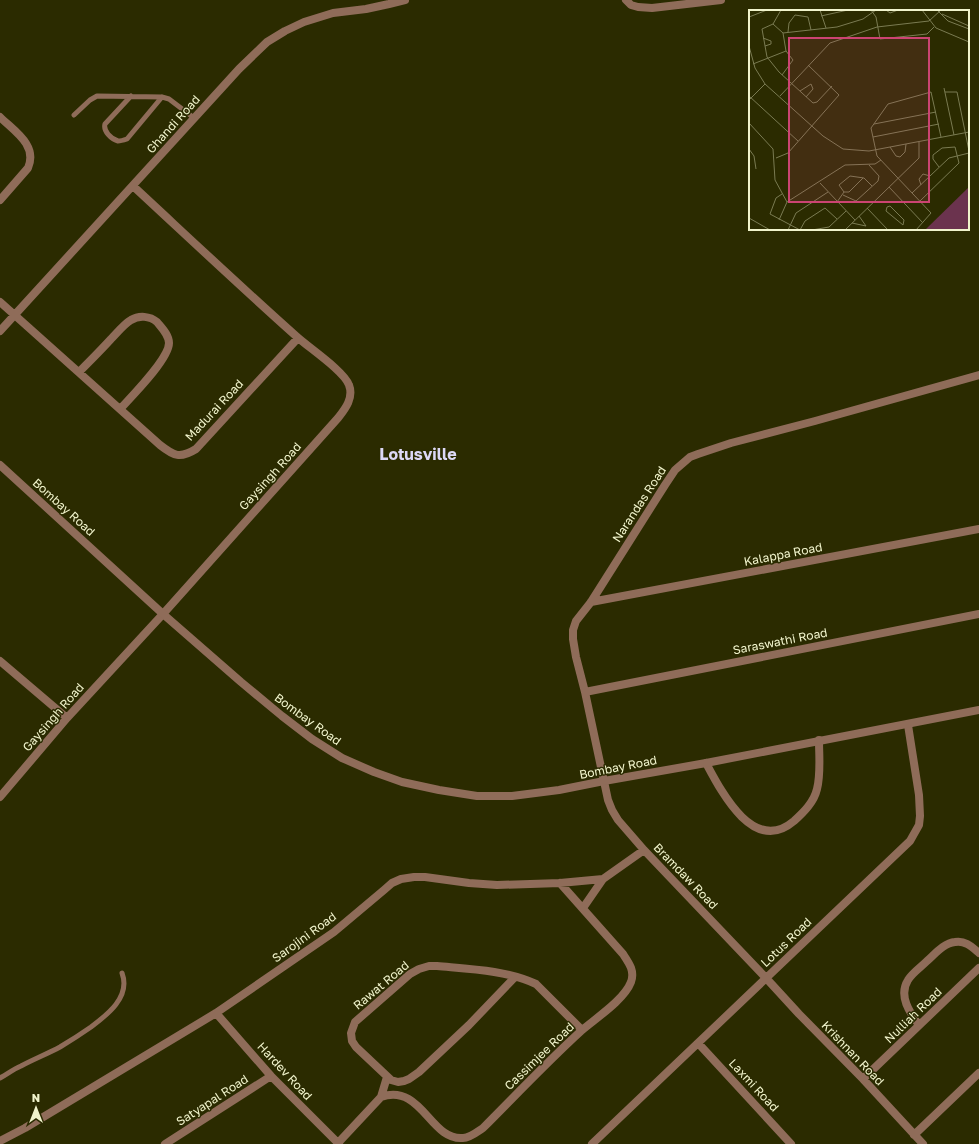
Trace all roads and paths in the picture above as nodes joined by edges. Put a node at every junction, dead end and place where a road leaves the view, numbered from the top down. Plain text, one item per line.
1 (405, 0) edge
2 (626, 0) edge
3 (721, 0) edge
4 (131, 96) junction
5 (162, 97) junction
6 (74, 115) dead end
7 (0, 118) edge
8 (194, 118) junction
9 (133, 186) junction
10 (0, 200) edge
11 (0, 302) edge
12 (14, 314) junction
13 (0, 331) edge
14 (298, 338) junction
15 (79, 372) junction
16 (979, 375) edge
17 (120, 409) junction
18 (0, 465) edge
19 (979, 529) edge
20 (591, 602) junction
21 (163, 614) junction
22 (979, 614) edge
23 (0, 661) edge
24 (586, 692) junction
25 (979, 710) edge
26 (67, 718) junction
27 (908, 724) junction
28 (819, 740) junction
29 (706, 763) junction
30 (604, 781) junction
31 (0, 797) edge
32 (644, 850) junction
33 (603, 879) junction
34 (560, 883) junction
35 (583, 908) junction
36 (979, 953) edge
37 (979, 968) edge
38 (122, 973) dead end
39 (515, 977) junction
40 (766, 978) junction
41 (216, 1013) junction
42 (919, 1025) junction
43 (582, 1030) junction
44 (698, 1043) junction
45 (979, 1073) edge
46 (271, 1076) junction
47 (386, 1077) junction
48 (0, 1078) edge
49 (863, 1079) junction
50 (381, 1097) junction
51 (914, 1135) junction
52 (0, 1141) edge
53 (338, 1143) edge
54 (166, 1144) edge
55 (592, 1144) edge
56 (791, 1144) edge
57 (923, 1144) edge

1 - 8 street, Ghandi Road
2 - 3 street
4 - 5 lane
4 - 5 lane
4 - 6 lane
5 - 8 lane
7 - 10 street
8 - 9 street, Ghandi Road
9 - 12 street, Ghandi Road
9 - 14 street, Gaysingh Road
11 - 12 street, Madurai Road
12 - 13 street, Ghandi Road
12 - 15 street, Madurai Road
14 - 17 street, Madurai Road
14 - 21 street, Gaysingh Road
15 - 17 street, Madurai Road
15 - 17 street
16 - 20 street, Narandas Road
18 - 21 street, Bombay Road
19 - 20 street, Kalappa Road
20 - 24 street, Narandas Road
21 - 26 street, Gaysingh Road
21 - 30 street, Bombay Road
22 - 24 street, Saraswathi Road
23 - 26 street
24 - 30 street, Narandas Road
25 - 27 street, Bombay Road
26 - 31 street, Gaysingh Road
27 - 28 street, Bombay Road
27 - 40 street, Lotus Road
28 - 29 street, Bombay Road
28 - 29 street
29 - 30 street, Bombay Road
30 - 32 street, Bramdaw Road
32 - 33 street, Sarojini Road
32 - 40 street, Bramdaw Road
33 - 34 street, Sarojini Road
33 - 35 street
34 - 35 street, Cassimjee Road
34 - 41 street, Sarojini Road
35 - 43 street, Cassimjee Road
36 - 42 street
37 - 42 street, Nulliah Road
38 - 48 lane
39 - 43 street, Rawat Road
39 - 47 street
39 - 47 street, Rawat Road
40 - 44 street, Lotus Road
40 - 49 street, Krishnan Road
41 - 46 street, Hardev Road
41 - 52 street, Sarojini Road
42 - 49 street, Nulliah Road
43 - 50 street, Cassimjee Road
44 - 55 street, Lotus Road
44 - 56 street, Laxmi Road
45 - 51 street
46 - 53 street, Hardev Road
46 - 54 street, Satyapal Road
47 - 50 street
49 - 51 street, Krishnan Road
50 - 53 street
51 - 57 street, Krishnan Road

